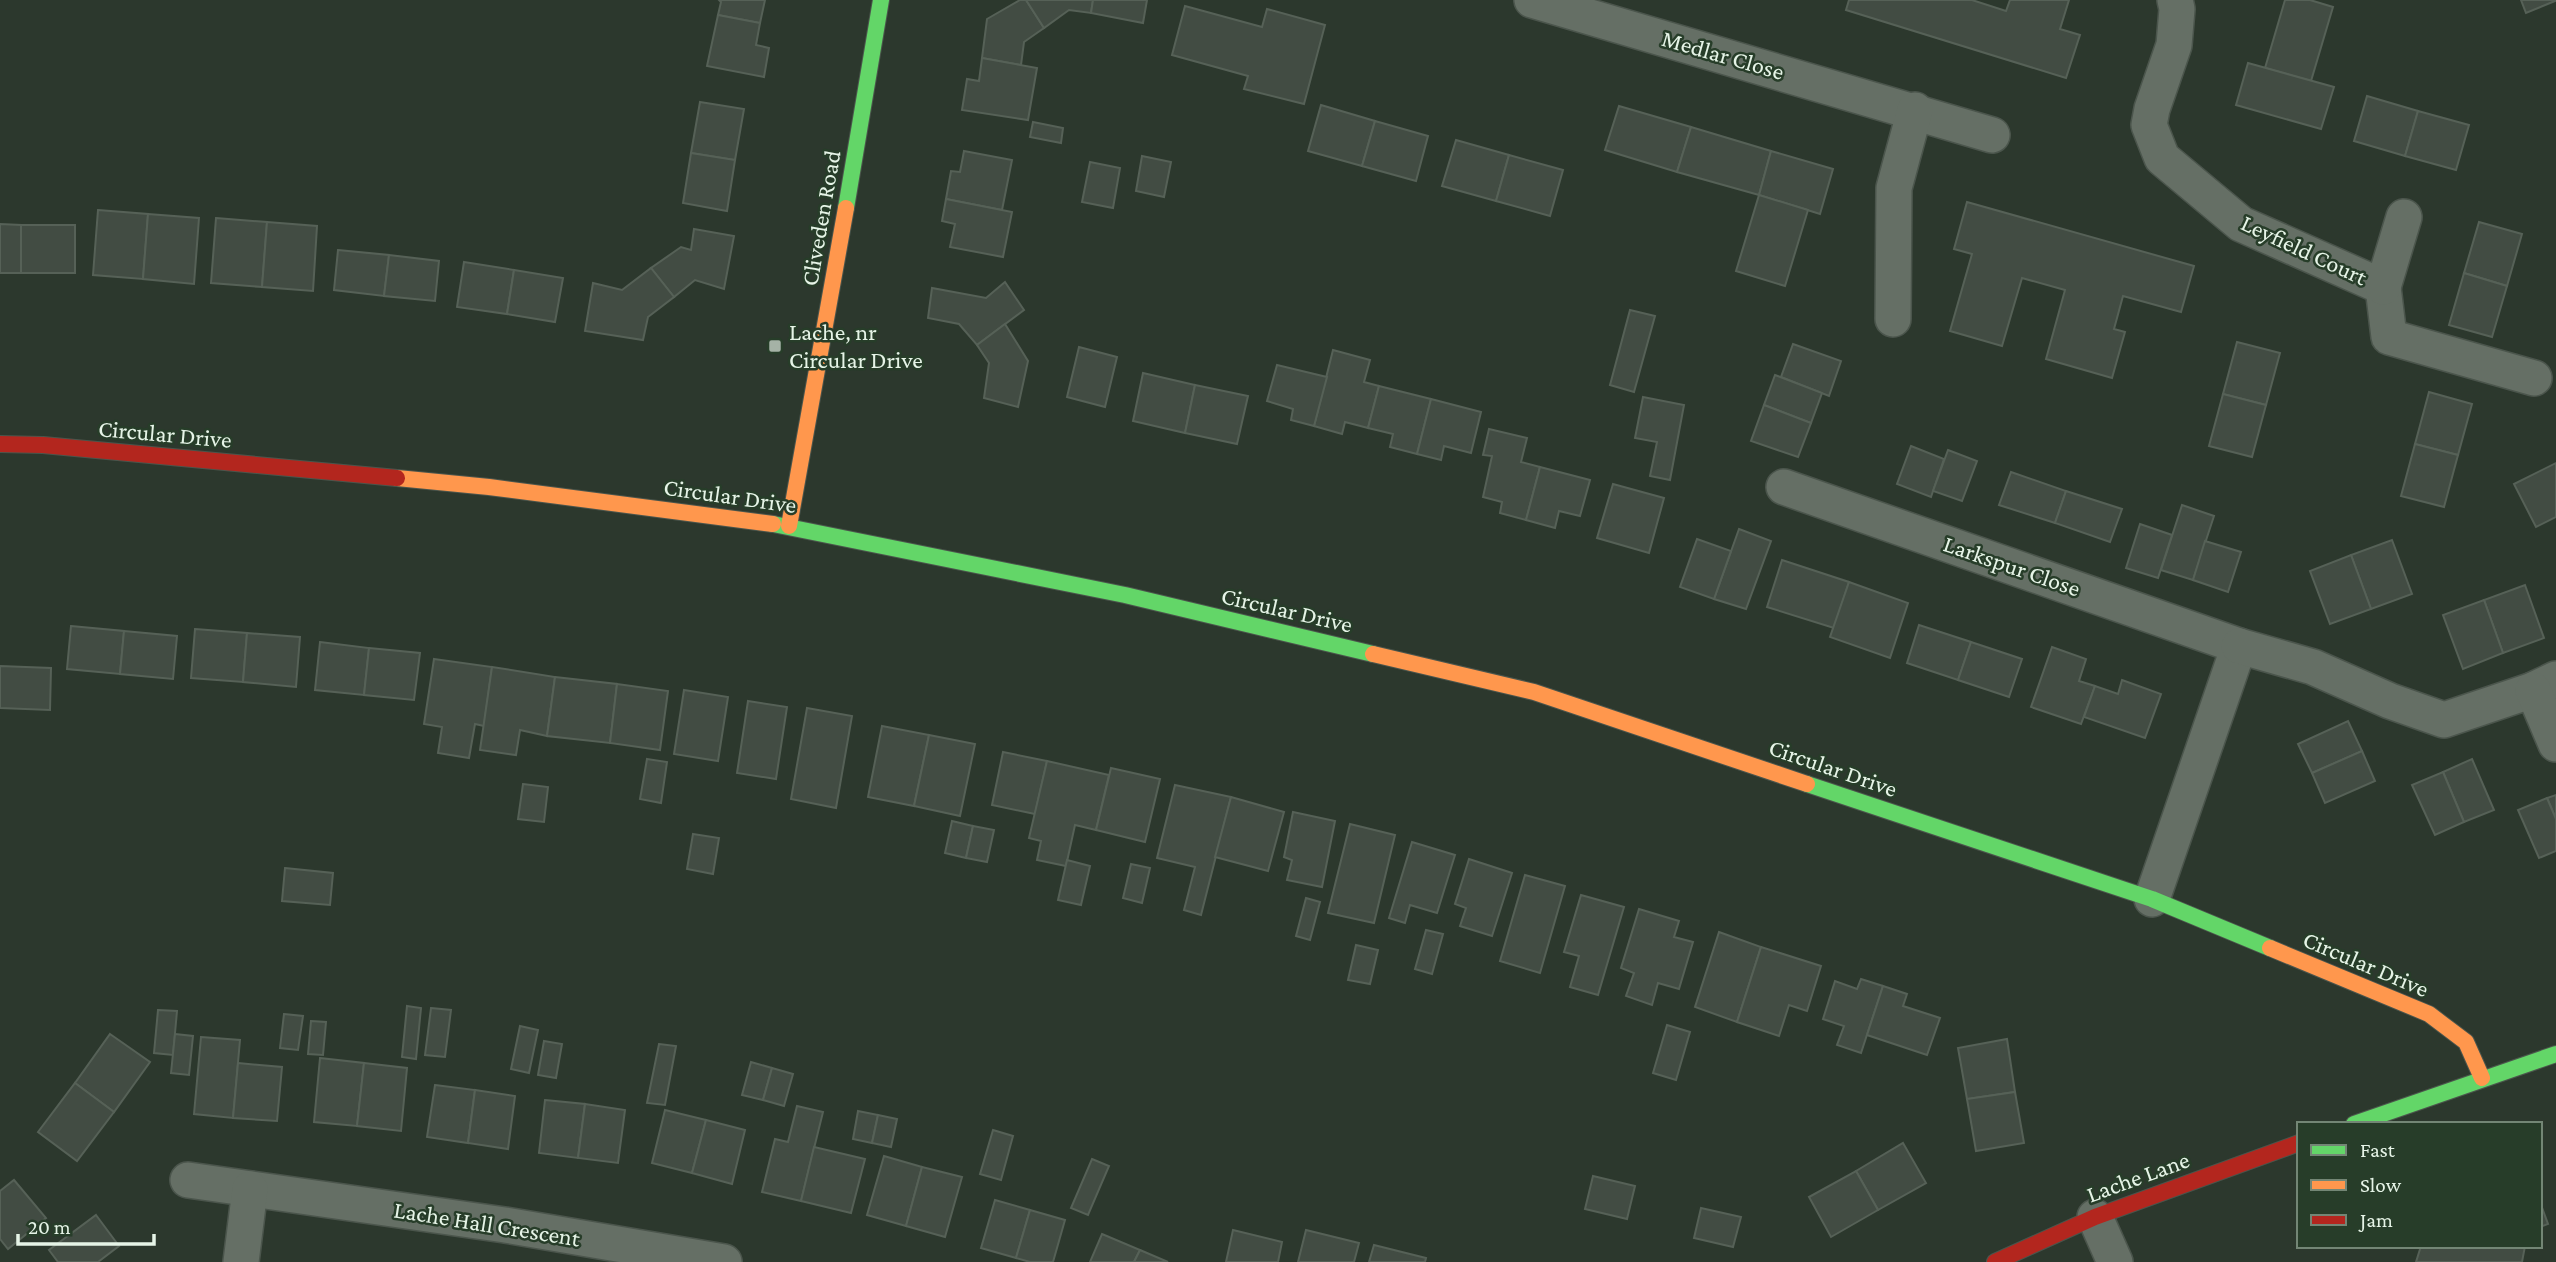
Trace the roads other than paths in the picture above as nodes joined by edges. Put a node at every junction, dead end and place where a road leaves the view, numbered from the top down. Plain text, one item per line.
1 (881, 0) edge
2 (1532, 0) edge
3 (2175, 0) edge
4 (1915, 110) junction
5 (1992, 135) dead end
6 (2404, 217) dead end
7 (2383, 287) junction
8 (1893, 319) dead end
9 (2534, 378) dead end
10 (0, 444) edge
11 (1784, 486) dead end
12 (789, 526) junction
13 (2239, 646) junction
14 (2545, 685) edge
15 (2556, 744) edge
16 (2151, 899) junction
17 (2556, 1054) edge
18 (2482, 1078) junction
19 (2360, 1122) edge
20 (2297, 1144) edge
21 (188, 1180) dead end
22 (250, 1189) junction
23 (2095, 1217) junction
24 (241, 1262) edge
25 (724, 1262) edge
26 (1995, 1262) edge
27 (2115, 1262) edge

1 - 12 street, Cliveden Road
2 - 4 street, Medlar Close
3 - 7 street, Leyfield Court
4 - 5 street, Medlar Close
4 - 8 street
6 - 7 street, Leyfield Court
7 - 9 street, Leyfield Court
10 - 12 street, Circular Drive
11 - 13 street, Larkspur Close
12 - 16 street, Circular Drive
13 - 14 street, Larkspur Close
13 - 16 street
14 - 15 street, Larkspur Close
16 - 18 street, Circular Drive
17 - 18 street
18 - 19 street
20 - 23 street, Lache Lane
21 - 22 street, Lache Hall Crescent
22 - 24 street
22 - 25 street, Lache Hall Crescent
23 - 26 street, Lache Lane
23 - 27 street

